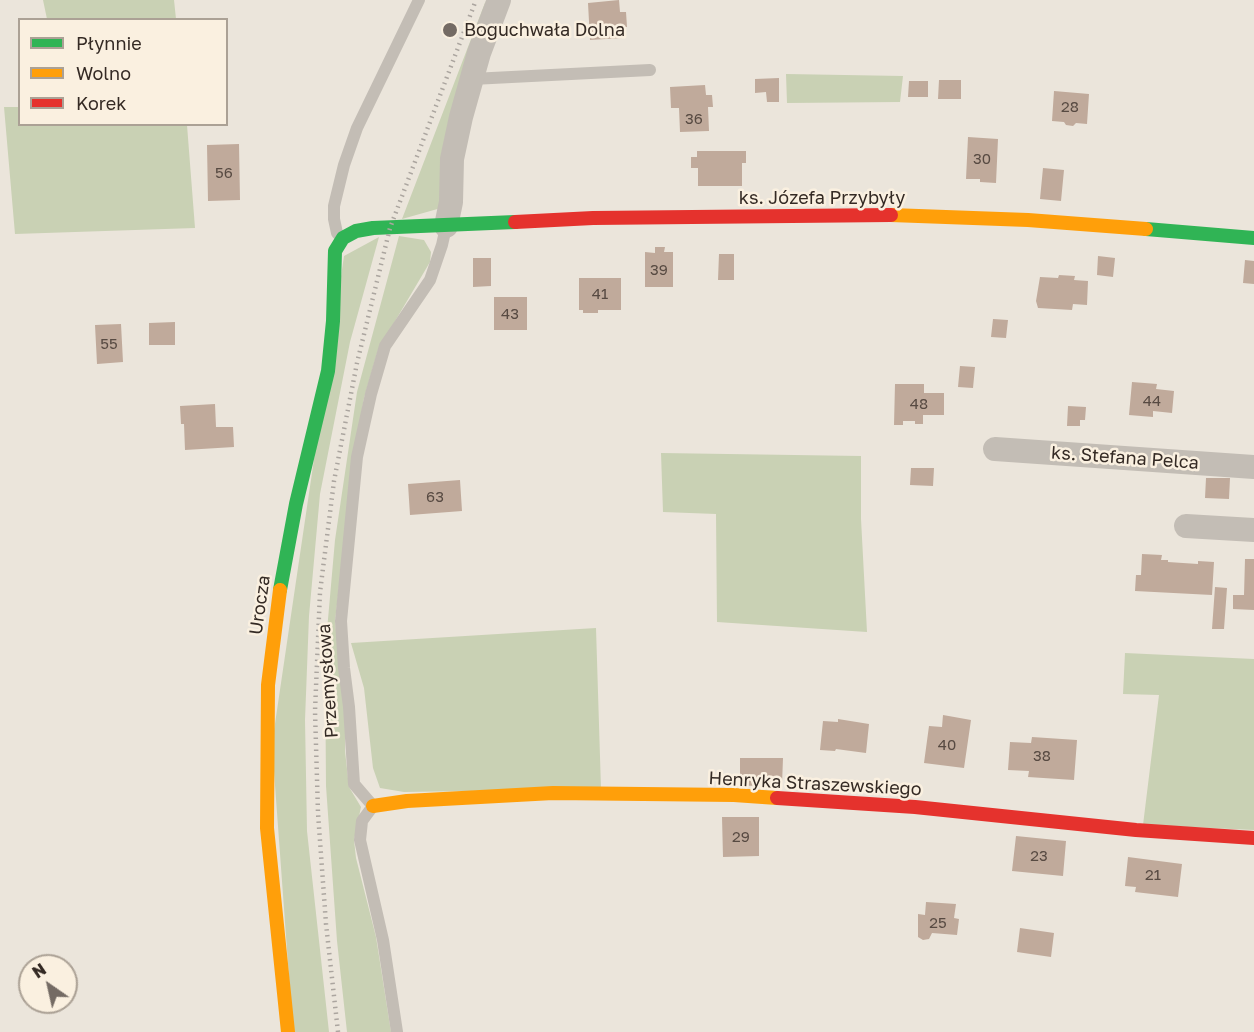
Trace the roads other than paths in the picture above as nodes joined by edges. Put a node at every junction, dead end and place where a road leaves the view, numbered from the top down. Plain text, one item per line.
1 (419, 0) edge
2 (499, 0) edge
3 (650, 70) dead end
4 (472, 79) junction
5 (446, 226) junction
6 (343, 238) junction
7 (1254, 238) edge
8 (995, 449) dead end
9 (1254, 467) edge
10 (1186, 526) dead end
11 (1254, 530) edge
12 (373, 806) junction
13 (1254, 838) edge
14 (288, 1032) edge
15 (397, 1032) edge

1 - 6 lane
2 - 4 street
3 - 4 lane
4 - 5 street
5 - 6 street, ks. Józefa Przybyły
5 - 7 street, ks. Józefa Przybyły
5 - 12 lane, Przemysłowa
6 - 14 street, Urocza
8 - 9 street, ks. Stefana Pelca
10 - 11 street
12 - 13 street, Henryka Straszewskiego
12 - 15 lane

